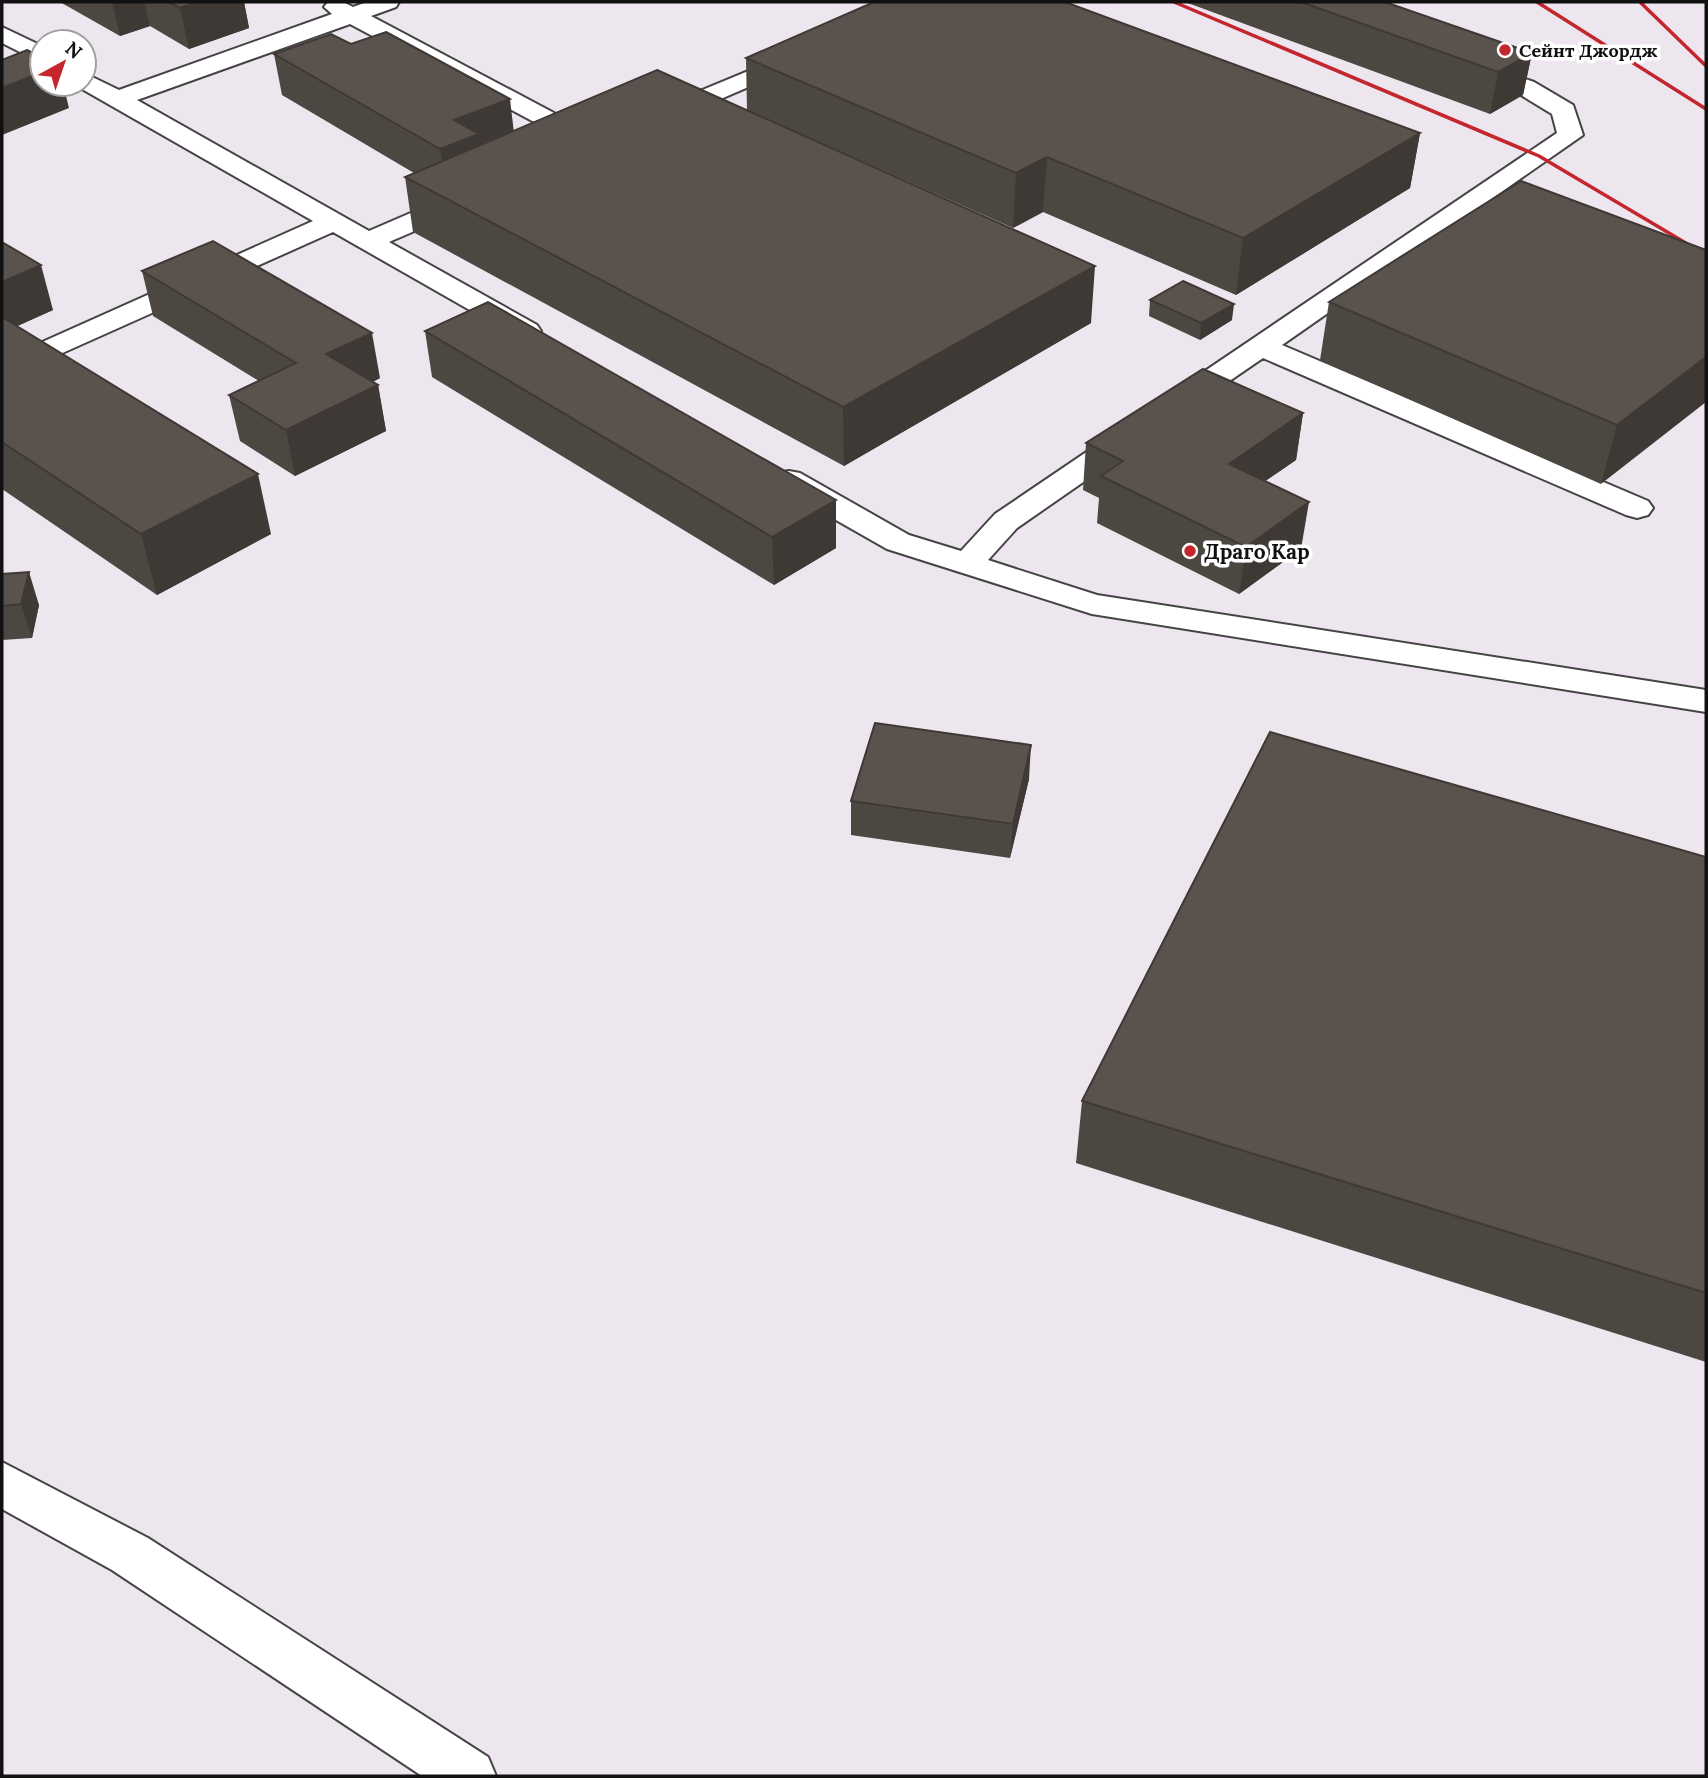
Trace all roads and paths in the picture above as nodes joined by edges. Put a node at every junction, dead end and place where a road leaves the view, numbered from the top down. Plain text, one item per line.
1 (325, 2) edge
2 (388, 2) edge
3 (351, 15) junction
4 (2, 34) edge
5 (28, 48) edge
6 (814, 51) edge
7 (1447, 60) edge
8 (98, 88) edge
9 (117, 99) junction
10 (545, 118) edge
11 (636, 127) edge
12 (484, 192) edge
13 (333, 222) junction
14 (369, 241) junction
15 (549, 344) edge
16 (1261, 346) junction
17 (2, 371) edge
18 (766, 467) edge
19 (1637, 508) dead end
20 (968, 565) junction
21 (1706, 701) edge
22 (2, 1484) edge
23 (469, 1776) edge

1 - 3 street
2 - 3 street
3 - 9 street
3 - 10 street
4 - 5 street
6 - 11 street
7 - 16 street
8 - 9 street
9 - 13 street
12 - 14 street
13 - 14 street
13 - 17 street
14 - 15 street
16 - 19 street
16 - 20 street
18 - 20 street
20 - 21 street
22 - 23 street

